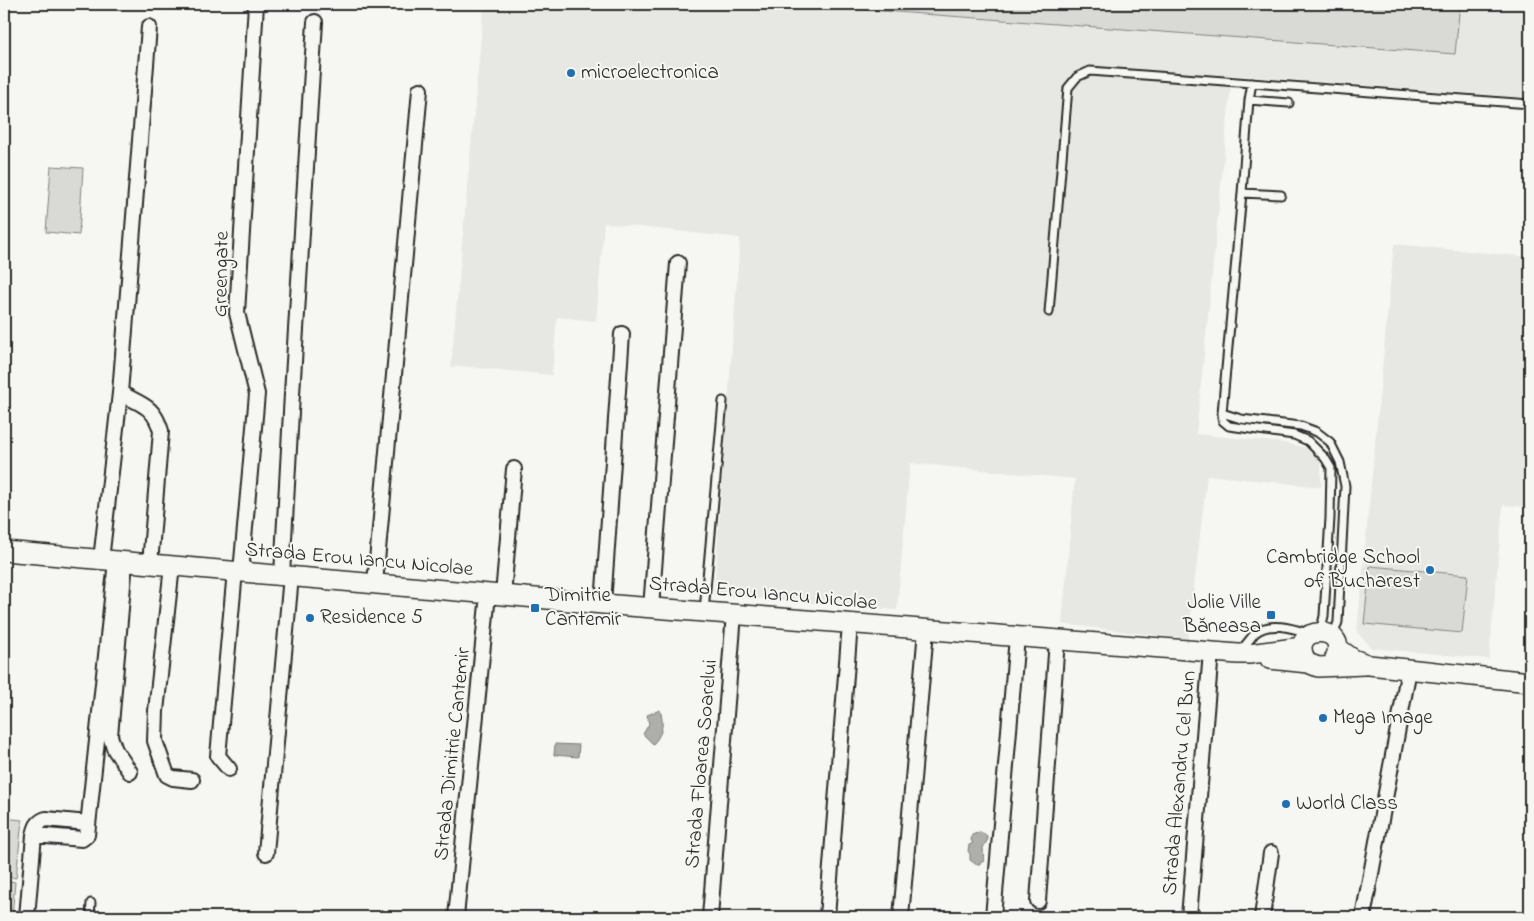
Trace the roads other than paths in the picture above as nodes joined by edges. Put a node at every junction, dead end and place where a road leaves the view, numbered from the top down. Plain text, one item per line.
1 (256, 4) edge
2 (315, 22) dead end
3 (149, 26) dead end
4 (1252, 83) junction
5 (420, 90) dead end
6 (1249, 100) junction
7 (1289, 103) dead end
8 (1530, 104) edge
9 (1242, 193) junction
10 (1281, 195) dead end
11 (678, 263) dead end
12 (1048, 312) dead end
13 (622, 334) dead end
14 (120, 393) junction
15 (723, 401) dead end
16 (1222, 413) junction
17 (514, 469) dead end
18 (4, 551) edge
19 (114, 561) junction
20 (150, 564) junction
21 (172, 566) junction
22 (238, 572) junction
23 (287, 575) junction
24 (375, 583) junction
25 (496, 594) junction
26 (603, 604) junction
27 (651, 608) junction
28 (704, 612) junction
29 (734, 614) junction
30 (850, 624) junction
31 (926, 630) junction
32 (1017, 637) junction
33 (1057, 640) junction
34 (1319, 647) junction
35 (1211, 652) junction
36 (1244, 654) junction
37 (1409, 669) junction
38 (1530, 682) edge
39 (229, 769) dead end
40 (130, 772) dead end
41 (192, 780) dead end
42 (266, 853) dead end
43 (1271, 853) dead end
44 (1038, 901) dead end
45 (92, 903) dead end
46 (27, 917) edge
47 (90, 917) edge
48 (456, 917) edge
49 (710, 917) edge
50 (827, 917) edge
51 (901, 917) edge
52 (992, 917) edge
53 (1189, 917) edge
54 (1262, 917) edge
55 (1363, 917) edge

1 - 22 street, Greengate
2 - 23 street
3 - 14 street
4 - 6 lane
4 - 8 lane
4 - 12 lane
5 - 24 street
6 - 7 lane
6 - 9 lane
9 - 10 lane
9 - 16 lane
11 - 27 street
13 - 26 street
14 - 19 street
14 - 20 street
15 - 28 lane
16 - 34 lane
16 - 34 lane
17 - 25 street, Strada Dimitrie Cantemir
18 - 19 street, Strada Erou Iancu Nicolae
19 - 20 street, Strada Erou Iancu Nicolae
19 - 40 street
19 - 46 street
20 - 21 street, Strada Erou Iancu Nicolae
21 - 22 street, Strada Erou Iancu Nicolae
21 - 41 street
22 - 23 street, Strada Erou Iancu Nicolae
22 - 39 street, Greengate
23 - 24 street, Strada Erou Iancu Nicolae
23 - 42 street
24 - 25 street, Strada Erou Iancu Nicolae
25 - 26 street, Strada Erou Iancu Nicolae
25 - 48 street, Strada Dimitrie Cantemir
26 - 27 street, Strada Erou Iancu Nicolae
27 - 28 street, Strada Erou Iancu Nicolae
28 - 29 street, Strada Erou Iancu Nicolae
29 - 30 street, Strada Erou Iancu Nicolae
29 - 49 street, Strada Floarea Soarelui
30 - 31 street, Strada Erou Iancu Nicolae
30 - 50 street
31 - 32 street, Strada Erou Iancu Nicolae
31 - 51 street
32 - 33 street, Strada Erou Iancu Nicolae
32 - 52 street
33 - 35 street, Strada Erou Iancu Nicolae
33 - 44 street
34 - 36 street, Strada Erou Iancu Nicolae
34 - 36 lane
34 - 37 street, Strada Erou Iancu Nicolae
35 - 36 street, Strada Erou Iancu Nicolae
35 - 53 street, Strada Alexandru Cel Bun
37 - 38 street, Strada Erou Iancu Nicolae
37 - 55 street
43 - 54 street
45 - 47 lane

